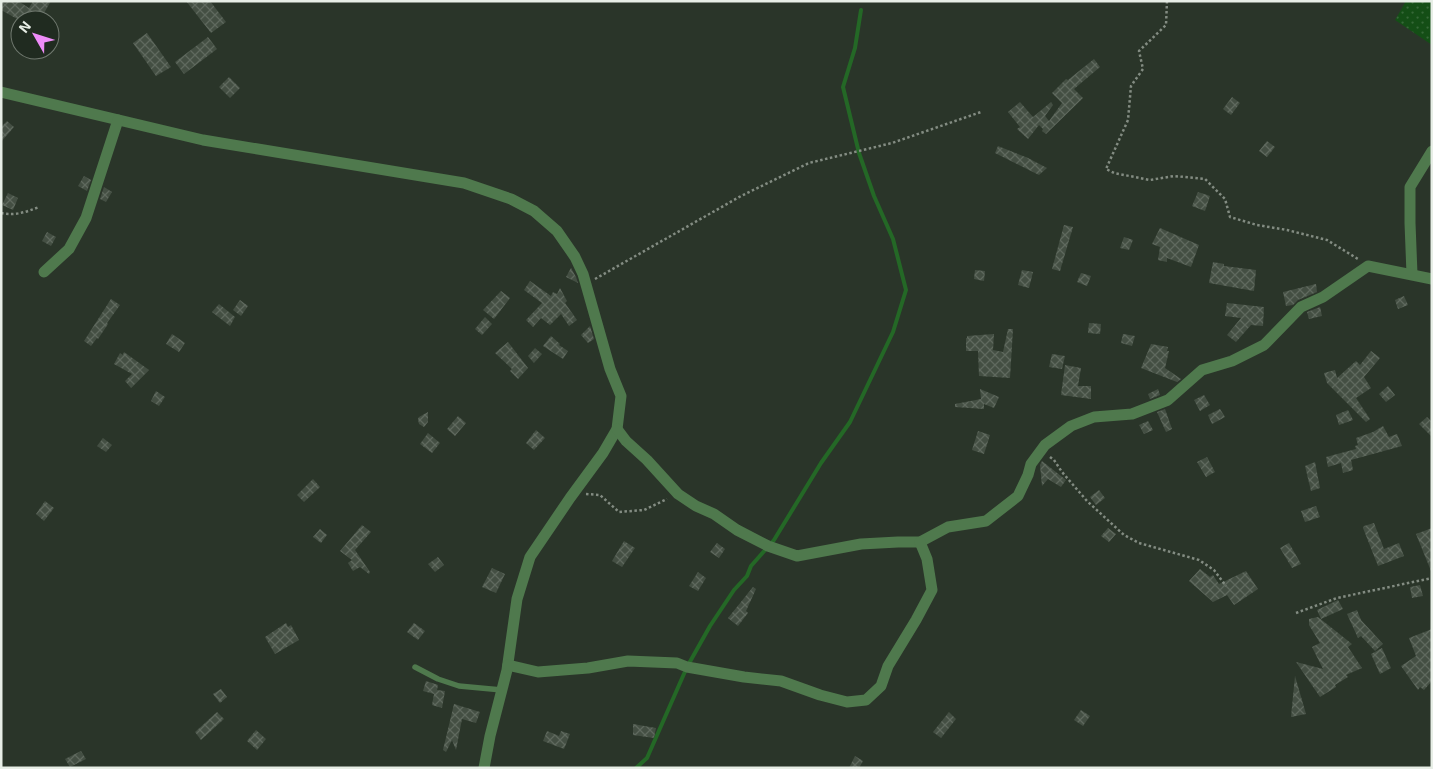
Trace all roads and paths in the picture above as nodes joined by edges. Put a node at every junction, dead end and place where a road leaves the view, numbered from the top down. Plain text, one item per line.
1 (1167, 1) edge
2 (1, 92) edge
3 (981, 112) dead end
4 (118, 120) junction
5 (1432, 151) edge
6 (39, 208) dead end
7 (1, 213) edge
8 (1368, 266) junction
9 (44, 272) dead end
10 (1412, 274) junction
11 (1432, 279) edge
12 (585, 284) junction
13 (617, 429) junction
14 (1040, 451) junction
15 (574, 492) junction
16 (678, 494) junction
17 (920, 542) junction
18 (1432, 578) edge
19 (1226, 586) dead end
20 (1296, 613) dead end
21 (508, 665) junction
22 (415, 667) dead end
23 (502, 690) junction
24 (484, 768) edge

1 - 8 path
2 - 4 street
3 - 12 path
4 - 9 street
4 - 12 street
5 - 10 street
6 - 7 path
8 - 10 street
8 - 14 street
10 - 11 street
12 - 13 street
13 - 15 street
13 - 16 street
14 - 17 street
14 - 19 path
15 - 16 path
15 - 21 street
16 - 17 street
17 - 21 street
18 - 20 path
21 - 23 street
22 - 23 lane
23 - 24 street

